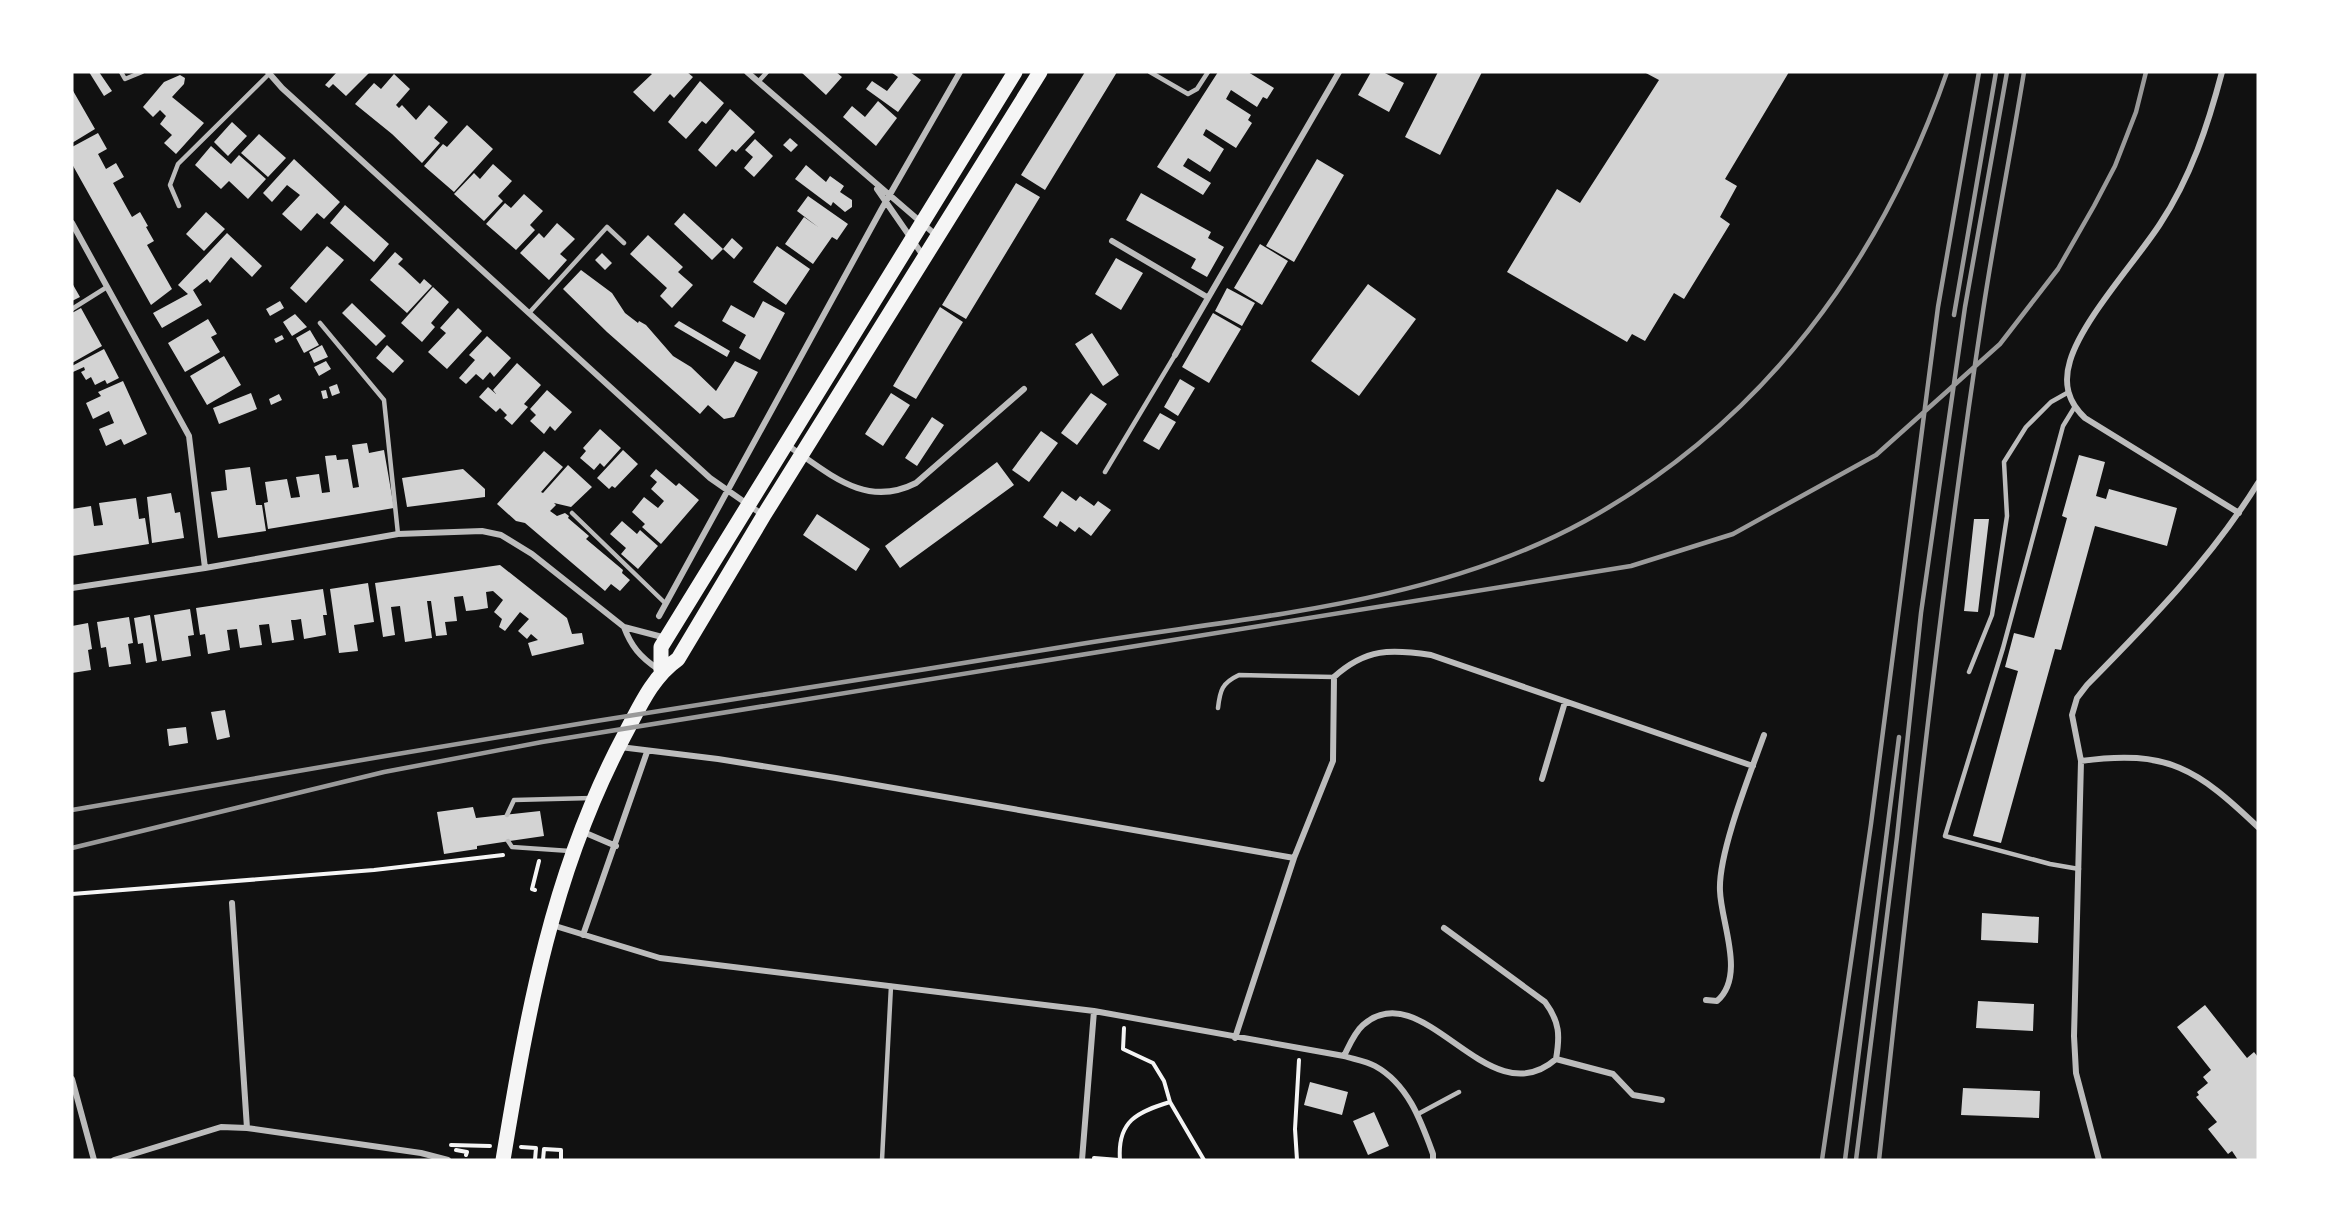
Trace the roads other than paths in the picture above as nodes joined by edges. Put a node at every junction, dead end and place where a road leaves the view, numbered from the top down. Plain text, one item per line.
1 (121, 72) edge
2 (142, 72) edge
3 (747, 72) edge
4 (767, 72) edge
5 (960, 72) edge
6 (1015, 72) edge
7 (1040, 72) edge
8 (1209, 72) edge
9 (1339, 72) edge
10 (2222, 72) edge
11 (268, 73) edge
12 (1153, 73) edge
13 (758, 82) junction
14 (874, 184) junction
15 (890, 195) junction
16 (896, 201) junction
17 (887, 204) junction
18 (179, 206) dead end
19 (72, 223) edge
20 (923, 224) junction
21 (937, 237) junction
22 (913, 240) junction
23 (1112, 241) dead end
24 (624, 243) dead end
25 (925, 257) junction
26 (107, 287) junction
27 (1208, 297) junction
28 (72, 309) edge
29 (529, 313) junction
30 (320, 323) dead end
31 (1175, 355) joint
32 (1024, 390) dead end
33 (2067, 393) junction
34 (2074, 408) junction
35 (787, 445) junction
36 (803, 456) junction
37 (1105, 472) dead end
38 (2258, 483) edge
39 (727, 491) junction
40 (748, 505) junction
41 (572, 513) dead end
42 (2239, 513) junction
43 (764, 515) junction
44 (398, 534) junction
45 (205, 568) junction
46 (72, 588) edge
47 (665, 603) junction
48 (659, 615) dead end
49 (624, 627) junction
50 (667, 638) junction
51 (661, 670) junction
52 (1969, 672) dead end
53 (1334, 677) junction
54 (1565, 702) junction
55 (1218, 708) dead end
56 (1764, 735) dead end
57 (624, 748) junction
58 (647, 752) junction
59 (2081, 761) junction
60 (1753, 766) junction
61 (1542, 779) dead end
62 (594, 798) junction
63 (507, 814) dead end
64 (2258, 827) edge
65 (580, 831) junction
66 (508, 842) dead end
67 (616, 846) junction
68 (573, 852) junction
69 (1294, 858) junction
70 (2079, 869) junction
71 (232, 903) dead end
72 (548, 924) junction
73 (1444, 928) dead end
74 (583, 935) junction
75 (891, 986) junction
76 (1706, 1000) dead end
77 (1094, 1011) junction
78 (1235, 1038) junction
79 (1344, 1056) junction
80 (1556, 1059) junction
81 (72, 1079) edge
82 (1459, 1092) dead end
83 (1662, 1100) dead end
84 (1418, 1114) junction
85 (247, 1128) junction
86 (1083, 1159) edge
87 (94, 1160) edge
88 (114, 1160) edge
89 (448, 1160) edge
90 (503, 1160) edge
91 (882, 1160) edge
92 (1433, 1160) edge
93 (2099, 1160) edge

1 - 2 lane
3 - 13 street
4 - 13 lane
5 - 15 street
6 - 20 main road
7 - 21 main road
8 - 12 lane
9 - 27 street
10 - 33 street
11 - 18 lane
11 - 29 street
13 - 14 street
14 - 15 street
14 - 17 street
15 - 16 street
15 - 17 street
16 - 17 street
16 - 20 street
17 - 22 street
17 - 39 street
19 - 26 street
20 - 21 street
20 - 22 main road
21 - 25 main road
22 - 25 street
22 - 35 main road
23 - 27 street
24 - 29 lane
25 - 36 main road
26 - 28 lane
26 - 45 street
27 - 31 street
29 - 39 street
30 - 44 lane
31 - 37 lane
32 - 36 street
33 - 34 street
33 - 52 lane
34 - 42 street
34 - 70 lane
35 - 36 street
35 - 40 main road
36 - 43 main road
38 - 42 street
39 - 40 street
39 - 47 street
40 - 43 street
40 - 50 main road
41 - 47 lane
42 - 59 street
43 - 51 main road
44 - 45 street
44 - 49 street
45 - 46 street
47 - 48 street
49 - 50 street
49 - 51 street
50 - 51 main road
51 - 57 main road
53 - 54 street
53 - 55 lane
53 - 69 street
54 - 60 street
54 - 61 street
56 - 60 street
57 - 58 street
57 - 62 main road
58 - 67 street
58 - 69 street
59 - 64 street
59 - 70 street
60 - 76 street
62 - 63 lane
62 - 65 main road
65 - 67 street
65 - 68 main road
66 - 68 lane
67 - 74 street
68 - 72 main road
69 - 78 street
70 - 93 street
71 - 85 street
72 - 74 street
72 - 90 main road
73 - 80 street
74 - 75 street
75 - 77 street
75 - 91 lane
77 - 78 street
77 - 86 street
78 - 79 street
79 - 80 street
79 - 84 street
80 - 83 street
81 - 87 street
82 - 84 lane
84 - 92 street
85 - 88 street
85 - 89 street

